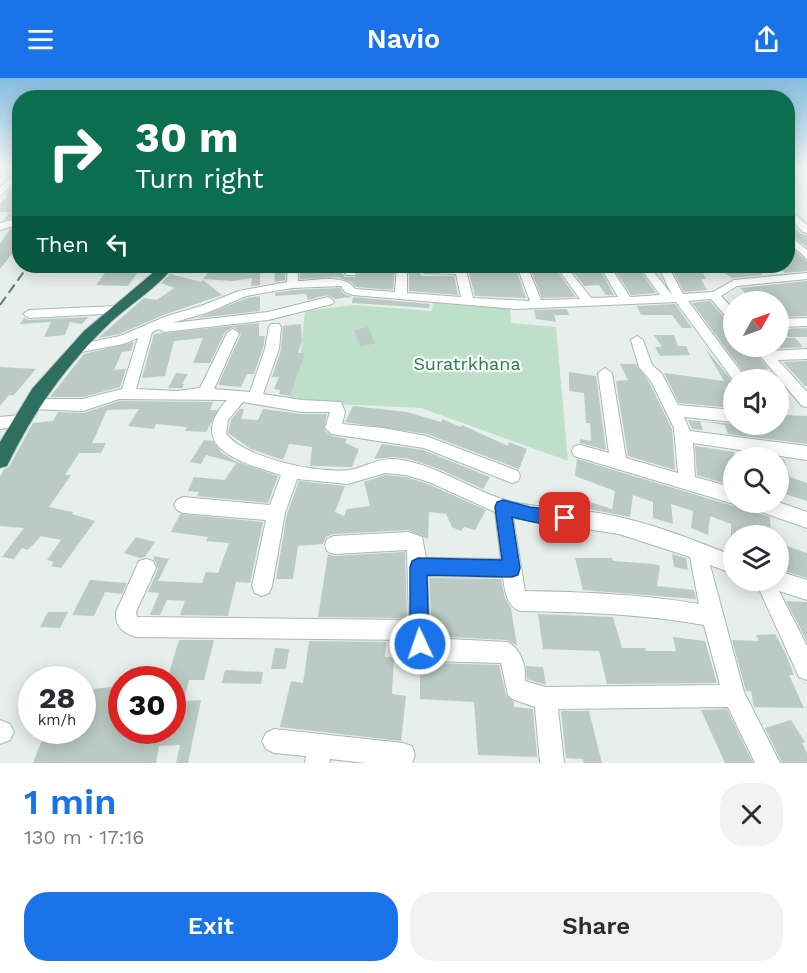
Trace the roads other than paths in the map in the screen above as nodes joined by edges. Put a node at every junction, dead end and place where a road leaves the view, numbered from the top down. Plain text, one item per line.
1 (795, 218) edge
2 (806, 230) edge
3 (795, 245) edge
4 (807, 256) edge
5 (160, 273) edge
6 (293, 273) edge
7 (402, 273) edge
8 (462, 273) edge
9 (525, 273) edge
10 (566, 273) edge
11 (609, 273) edge
12 (650, 273) edge
13 (667, 273) edge
14 (807, 276) edge
15 (292, 285) junction
16 (401, 294) junction
17 (714, 295) junction
18 (673, 298) junction
19 (626, 300) junction
20 (328, 301) dead end
21 (468, 302) junction
22 (589, 303) junction
23 (537, 305) junction
24 (723, 305) edge
25 (116, 310) junction
26 (29, 314) dead end
27 (789, 322) edge
28 (807, 322) edge
29 (275, 327) dead end
30 (150, 330) junction
31 (233, 333) dead end
32 (637, 340) dead end
33 (75, 349) junction
34 (789, 353) edge
35 (807, 354) edge
36 (768, 357) edge
37 (731, 369) edge
38 (605, 373) dead end
39 (205, 393) junction
40 (128, 394) junction
41 (247, 397) junction
42 (807, 402) edge
43 (32, 404) junction
44 (675, 410) junction
45 (723, 415) edge
46 (20, 421) junction
47 (0, 423) edge
48 (684, 436) junction
49 (580, 451) dead end
50 (807, 453) edge
51 (0, 460) edge
52 (619, 463) junction
53 (291, 471) junction
54 (512, 476) dead end
55 (687, 481) junction
56 (723, 492) edge
57 (183, 505) dead end
58 (503, 507) junction
59 (276, 513) junction
60 (786, 513) edge
61 (807, 520) edge
62 (334, 545) dead end
63 (698, 551) junction
64 (723, 561) edge
65 (418, 567) junction
66 (146, 568) dead end
67 (512, 568) junction
68 (789, 584) edge
69 (262, 586) dead end
70 (807, 590) edge
71 (769, 591) edge
72 (712, 616) junction
73 (418, 630) junction
74 (807, 669) edge
75 (734, 696) junction
76 (545, 698) junction
77 (274, 741) dead end
78 (319, 755) edge
79 (403, 755) dead end
80 (552, 763) edge
81 (768, 763) edge

1 - 2 street
3 - 4 street
5 - 25 highway
6 - 15 street
7 - 16 street
8 - 21 street
9 - 23 street
10 - 22 street
11 - 19 street
12 - 18 street
13 - 18 street
14 - 17 street
15 - 16 street
15 - 30 street
16 - 21 street
17 - 18 street
17 - 24 street
18 - 19 street
18 - 37 street
19 - 22 street
20 - 30 street
21 - 23 street
22 - 23 street
25 - 26 street
25 - 33 highway
27 - 28 street
29 - 41 street
30 - 33 street
30 - 40 street
31 - 39 street
32 - 44 street
33 - 43 highway
34 - 35 street
36 - 42 street
38 - 52 street
39 - 40 street
39 - 41 street
40 - 43 street
41 - 53 street
41 - 54 street
43 - 46 highway
44 - 45 street
44 - 48 street
46 - 47 street
46 - 51 highway
48 - 50 street
48 - 55 street
49 - 52 street
52 - 55 street
53 - 58 street
53 - 59 street
55 - 56 street
57 - 59 street
58 - 63 street
58 - 67 street
59 - 69 street
60 - 61 street
62 - 65 street
63 - 64 street
63 - 72 street
65 - 67 street
65 - 73 street
66 - 73 street
67 - 72 street
68 - 70 street
71 - 74 street
72 - 75 street
73 - 76 street
75 - 76 street
75 - 81 street
76 - 80 street
77 - 78 street
78 - 79 street

